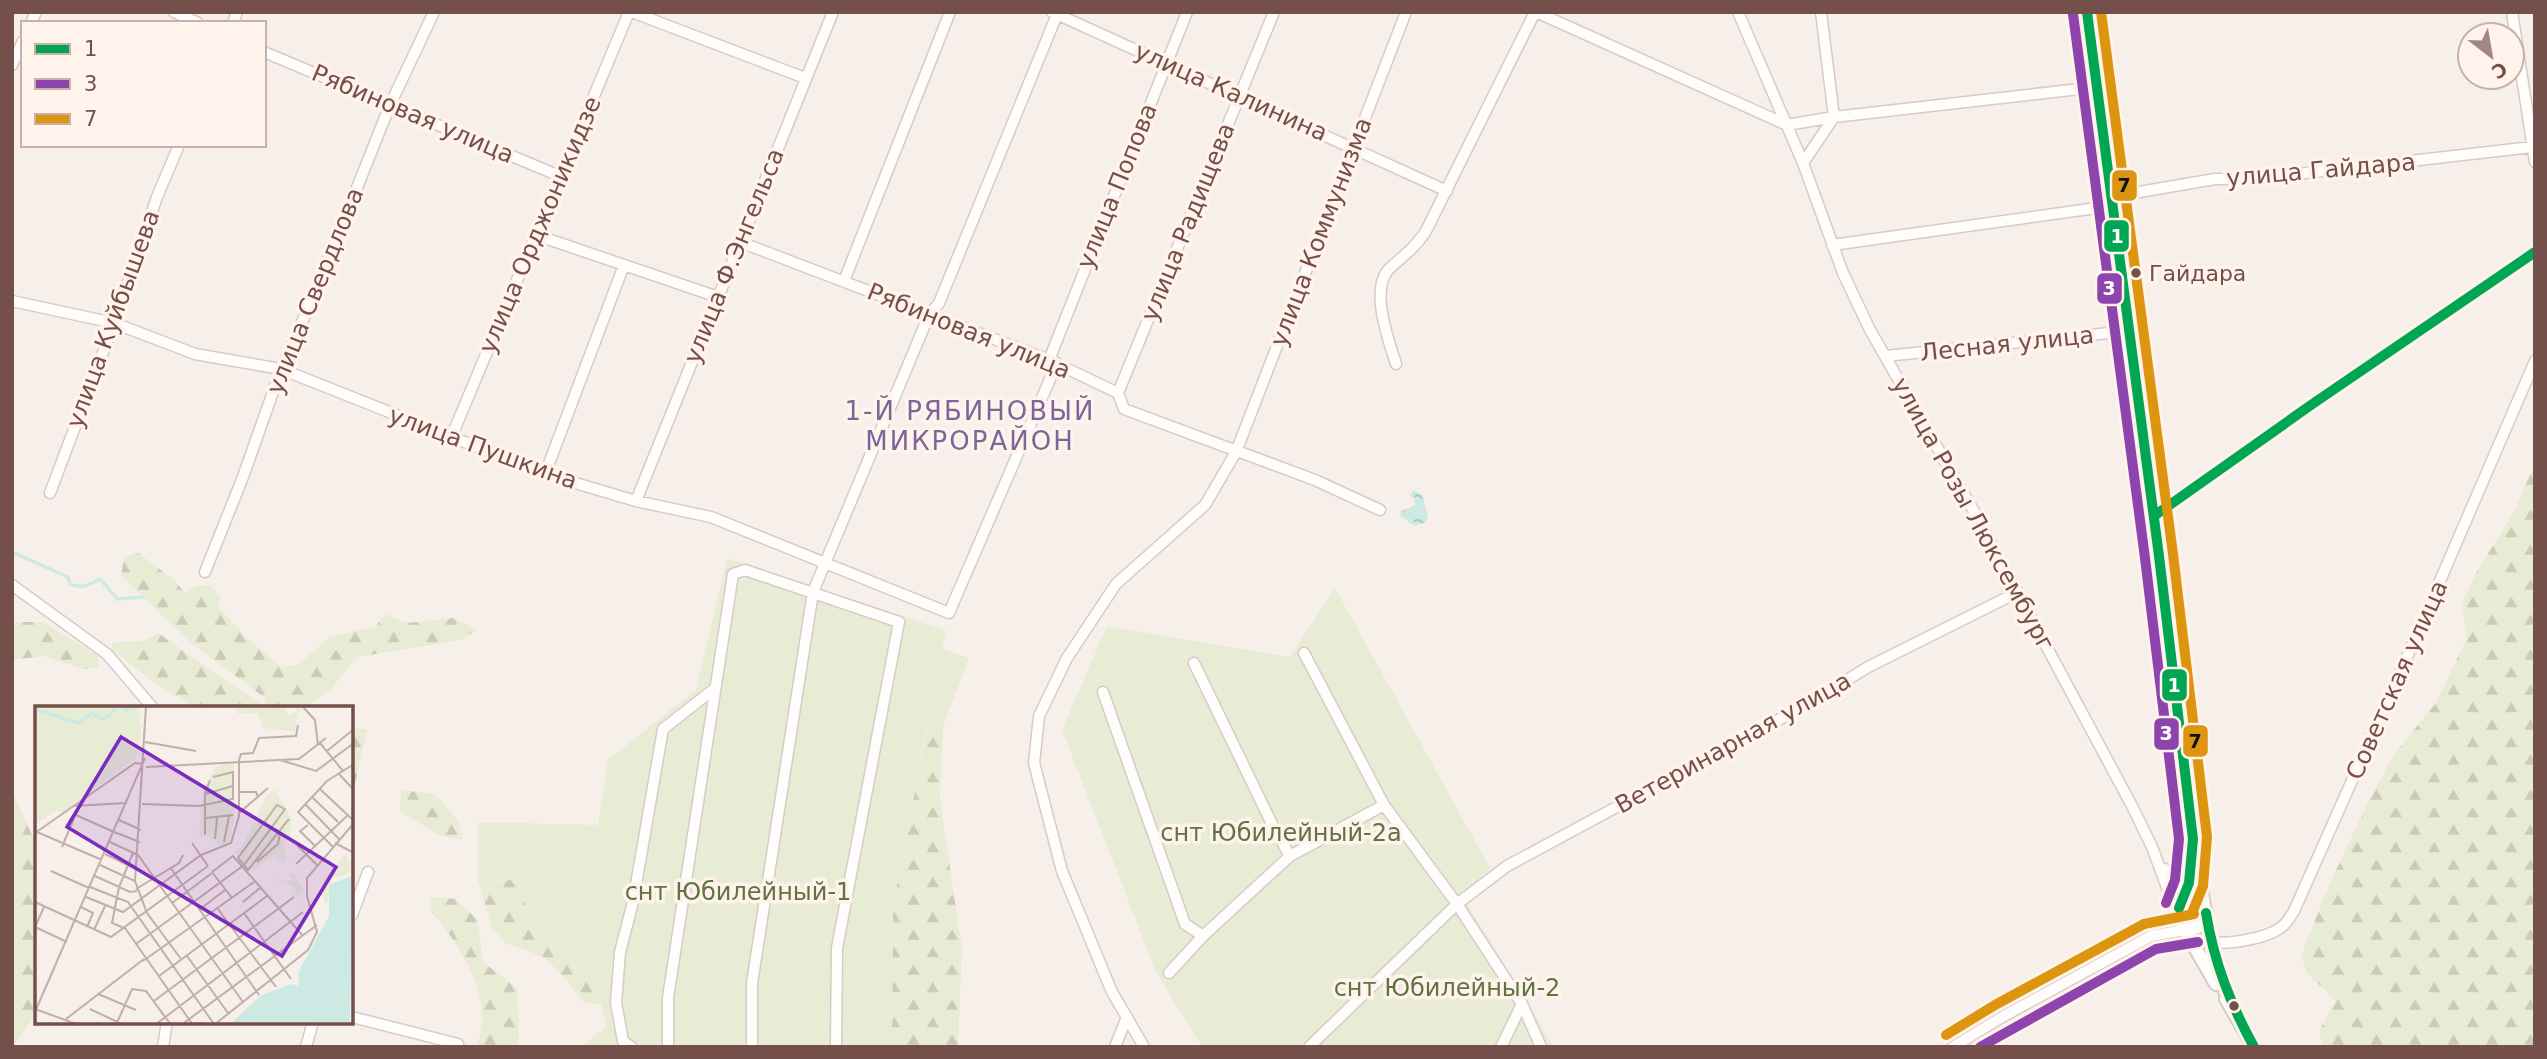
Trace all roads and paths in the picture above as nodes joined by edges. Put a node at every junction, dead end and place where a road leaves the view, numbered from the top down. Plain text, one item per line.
1 (174, 12) edge
2 (434, 12) edge
3 (631, 12) edge
4 (833, 12) edge
5 (950, 12) edge
6 (1187, 12) edge
7 (1274, 12) edge
8 (1406, 12) edge
9 (1536, 12) edge
10 (1738, 12) edge
11 (1821, 12) edge
12 (2087, 12) edge
13 (2512, 12) edge
14 (1055, 13) edge
15 (194, 21) edge
16 (21, 45) edge
17 (266, 53) edge
18 (1166, 63) junction
19 (12, 65) edge
20 (805, 78) junction
21 (2096, 87) junction
22 (1240, 96) junction
23 (390, 105) junction
24 (1833, 117) junction
25 (1787, 125) junction
26 (178, 147) edge
27 (2532, 147) junction
28 (1354, 148) junction
29 (2535, 162) edge
30 (1803, 163) junction
31 (562, 177) junction
32 (1447, 191) junction
33 (2111, 201) junction
34 (536, 235) junction
35 (740, 242) junction
36 (1832, 245) junction
37 (2535, 252) edge
38 (624, 265) junction
39 (844, 281) junction
40 (718, 297) junction
41 (12, 301) edge
42 (929, 315) junction
43 (114, 323) junction
44 (2129, 331) junction
45 (1885, 356) junction
46 (1053, 361) junction
47 (2535, 361) edge
48 (1396, 364) dead end
49 (281, 369) junction
50 (1118, 393) junction
51 (451, 438) junction
52 (1236, 452) junction
53 (545, 474) junction
54 (50, 494) dead end
55 (636, 501) junction
56 (1380, 510) dead end
57 (2154, 516) junction
58 (825, 563) junction
59 (205, 572) dead end
60 (12, 585) edge
61 (813, 592) junction
62 (2016, 593) junction
63 (949, 613) joint
64 (1304, 653) dead end
65 (1195, 663) dead end
66 (714, 689) junction
67 (1103, 692) dead end
68 (151, 706) edge
69 (1384, 805) junction
70 (2193, 839) junction
71 (2152, 847) junction
72 (1290, 856) junction
73 (368, 872) dead end
74 (2190, 897) junction
75 (1457, 904) junction
76 (354, 910) edge
77 (2206, 913) junction
78 (2183, 919) junction
79 (1203, 936) junction
80 (2151, 936) junction
81 (2210, 941) junction
82 (2234, 942) junction
83 (2216, 971) junction
84 (1170, 973) dead end
85 (1522, 1004) junction
86 (2230, 1005) junction
87 (1127, 1017) junction
88 (354, 1018) edge
89 (167, 1024) edge
90 (312, 1024) edge
91 (458, 1044) dead end
92 (163, 1047) edge
93 (306, 1047) edge
94 (631, 1047) edge
95 (668, 1047) edge
96 (752, 1047) edge
97 (836, 1047) edge
98 (1115, 1047) edge
99 (1144, 1047) edge
100 (1309, 1047) edge
101 (1501, 1047) edge
102 (1541, 1047) edge
103 (1953, 1047) edge
104 (2254, 1047) edge

1 - 15 street
2 - 23 street, улица Свердлова
3 - 20 street
3 - 31 street, улица Орджоникидзе
4 - 20 street, улица Ф.Энгельса
5 - 39 street
6 - 18 street, улица Попова
7 - 22 street, улица Радищева
8 - 28 street, улица Коммунизма
9 - 25 street
9 - 32 street
10 - 25 street, улица Розы Люксембург
11 - 24 street
12 - 21 street
13 - 27 street
14 - 18 street, улица Калинина
14 - 42 street
16 - 19 street
17 - 23 street, Рябиновая улица
18 - 22 street, улица Калинина
18 - 46 street, улица Попова
20 - 35 street, улица Ф.Энгельса
21 - 24 street
21 - 33 street
22 - 28 street, улица Калинина
22 - 50 street, улица Радищева
23 - 31 street, Рябиновая улица
23 - 49 street, улица Свердлова
24 - 25 street
24 - 30 street
25 - 30 street, улица Розы Люксембург
26 - 43 street, улица Куйбышева
27 - 29 street
27 - 33 street, улица Гайдара
28 - 32 street, улица Калинина
28 - 52 street, улица Коммунизма
30 - 36 street, улица Розы Люксембург
31 - 34 street, улица Орджоникидзе
32 - 48 street
33 - 36 street, улица Гайдара
33 - 44 street
34 - 38 street
34 - 51 street, улица Орджоникидзе
35 - 39 street, Рябиновая улица
35 - 40 street, улица Ф.Энгельса
36 - 45 street, улица Розы Люксембург
37 - 57 street
38 - 40 street
38 - 53 street
39 - 42 street, Рябиновая улица
40 - 55 street, улица Ф.Энгельса
41 - 43 street, улица Пушкина
42 - 46 street, Рябиновая улица
42 - 58 street
43 - 49 street, улица Пушкина
43 - 54 street, улица Куйбышева
44 - 45 street, Лесная улица
44 - 57 street
45 - 62 street, улица Розы Люксембург
46 - 50 street, Рябиновая улица
46 - 63 street, улица Попова
47 - 82 street, Советская улица
49 - 51 street, улица Пушкина
49 - 59 street, улица Свердлова
50 - 52 street, Рябиновая улица
51 - 53 street, улица Пушкина
52 - 56 street, Рябиновая улица
52 - 87 street, улица Коммунизма
53 - 55 street, улица Пушкина
55 - 58 street, улица Пушкина
57 - 70 street
58 - 61 street
58 - 63 street, улица Пушкина
60 - 68 street
61 - 66 street
61 - 96 street
61 - 97 street
62 - 71 street, улица Розы Люксембург
62 - 75 street, Ветеринарная улица
64 - 69 street
65 - 72 street
66 - 94 street
66 - 95 street
67 - 79 street
69 - 72 street
69 - 75 street
70 - 74 street
70 - 77 street, улица Розы Люксембург
71 - 74 street
71 - 78 street, улица Розы Люксембург
72 - 79 street
73 - 76 street
74 - 77 street
74 - 78 street
75 - 85 street
75 - 100 street, Ветеринарная улица
77 - 78 street
77 - 81 street, улица Розы Люксембург
78 - 80 street
78 - 80 street
78 - 86 street, улица Розы Люксембург
79 - 84 street
80 - 103 street
81 - 82 street, Советская улица
81 - 83 street, улица Розы Люксембург
82 - 83 street
83 - 86 street, улица Розы Люксембург
85 - 101 street
85 - 102 street
86 - 104 street, улица Розы Люксембург
87 - 98 street
87 - 99 street, улица Коммунизма
88 - 91 street
89 - 92 street
90 - 93 street

